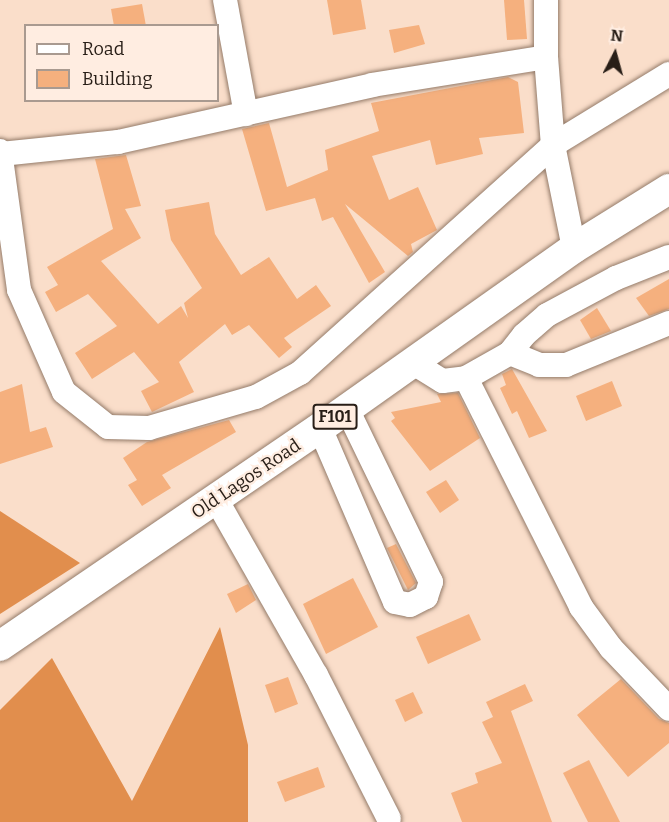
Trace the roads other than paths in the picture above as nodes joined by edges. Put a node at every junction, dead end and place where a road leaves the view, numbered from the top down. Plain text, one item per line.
1 (225, 0) edge
2 (546, 0) edge
3 (546, 57) junction
4 (669, 74) edge
5 (246, 114) junction
6 (553, 145) junction
7 (1, 153) edge
8 (669, 189) edge
9 (574, 248) junction
10 (669, 257) edge
11 (669, 323) edge
12 (510, 354) junction
13 (412, 362) junction
14 (466, 378) junction
15 (347, 409) junction
16 (320, 428) junction
17 (216, 499) junction
18 (402, 524) junction
19 (367, 542) junction
20 (0, 645) edge
21 (669, 709) edge
22 (389, 819) dead end

1 - 5 street
2 - 3 street
3 - 5 street
3 - 6 street
4 - 6 street
5 - 7 street
6 - 7 street
6 - 9 street
8 - 9 main road, Old Lagos Road / F101
9 - 13 main road, Old Lagos Road / F101
10 - 12 street
11 - 12 street
12 - 14 street
13 - 14 street
13 - 15 main road, Old Lagos Road / F101
14 - 21 street
15 - 16 main road, Old Lagos Road / F101
15 - 18 street
16 - 17 main road, Old Lagos Road / F101
16 - 19 street
17 - 20 main road, Old Lagos Road / F101
17 - 22 street
18 - 19 street
18 - 19 street

